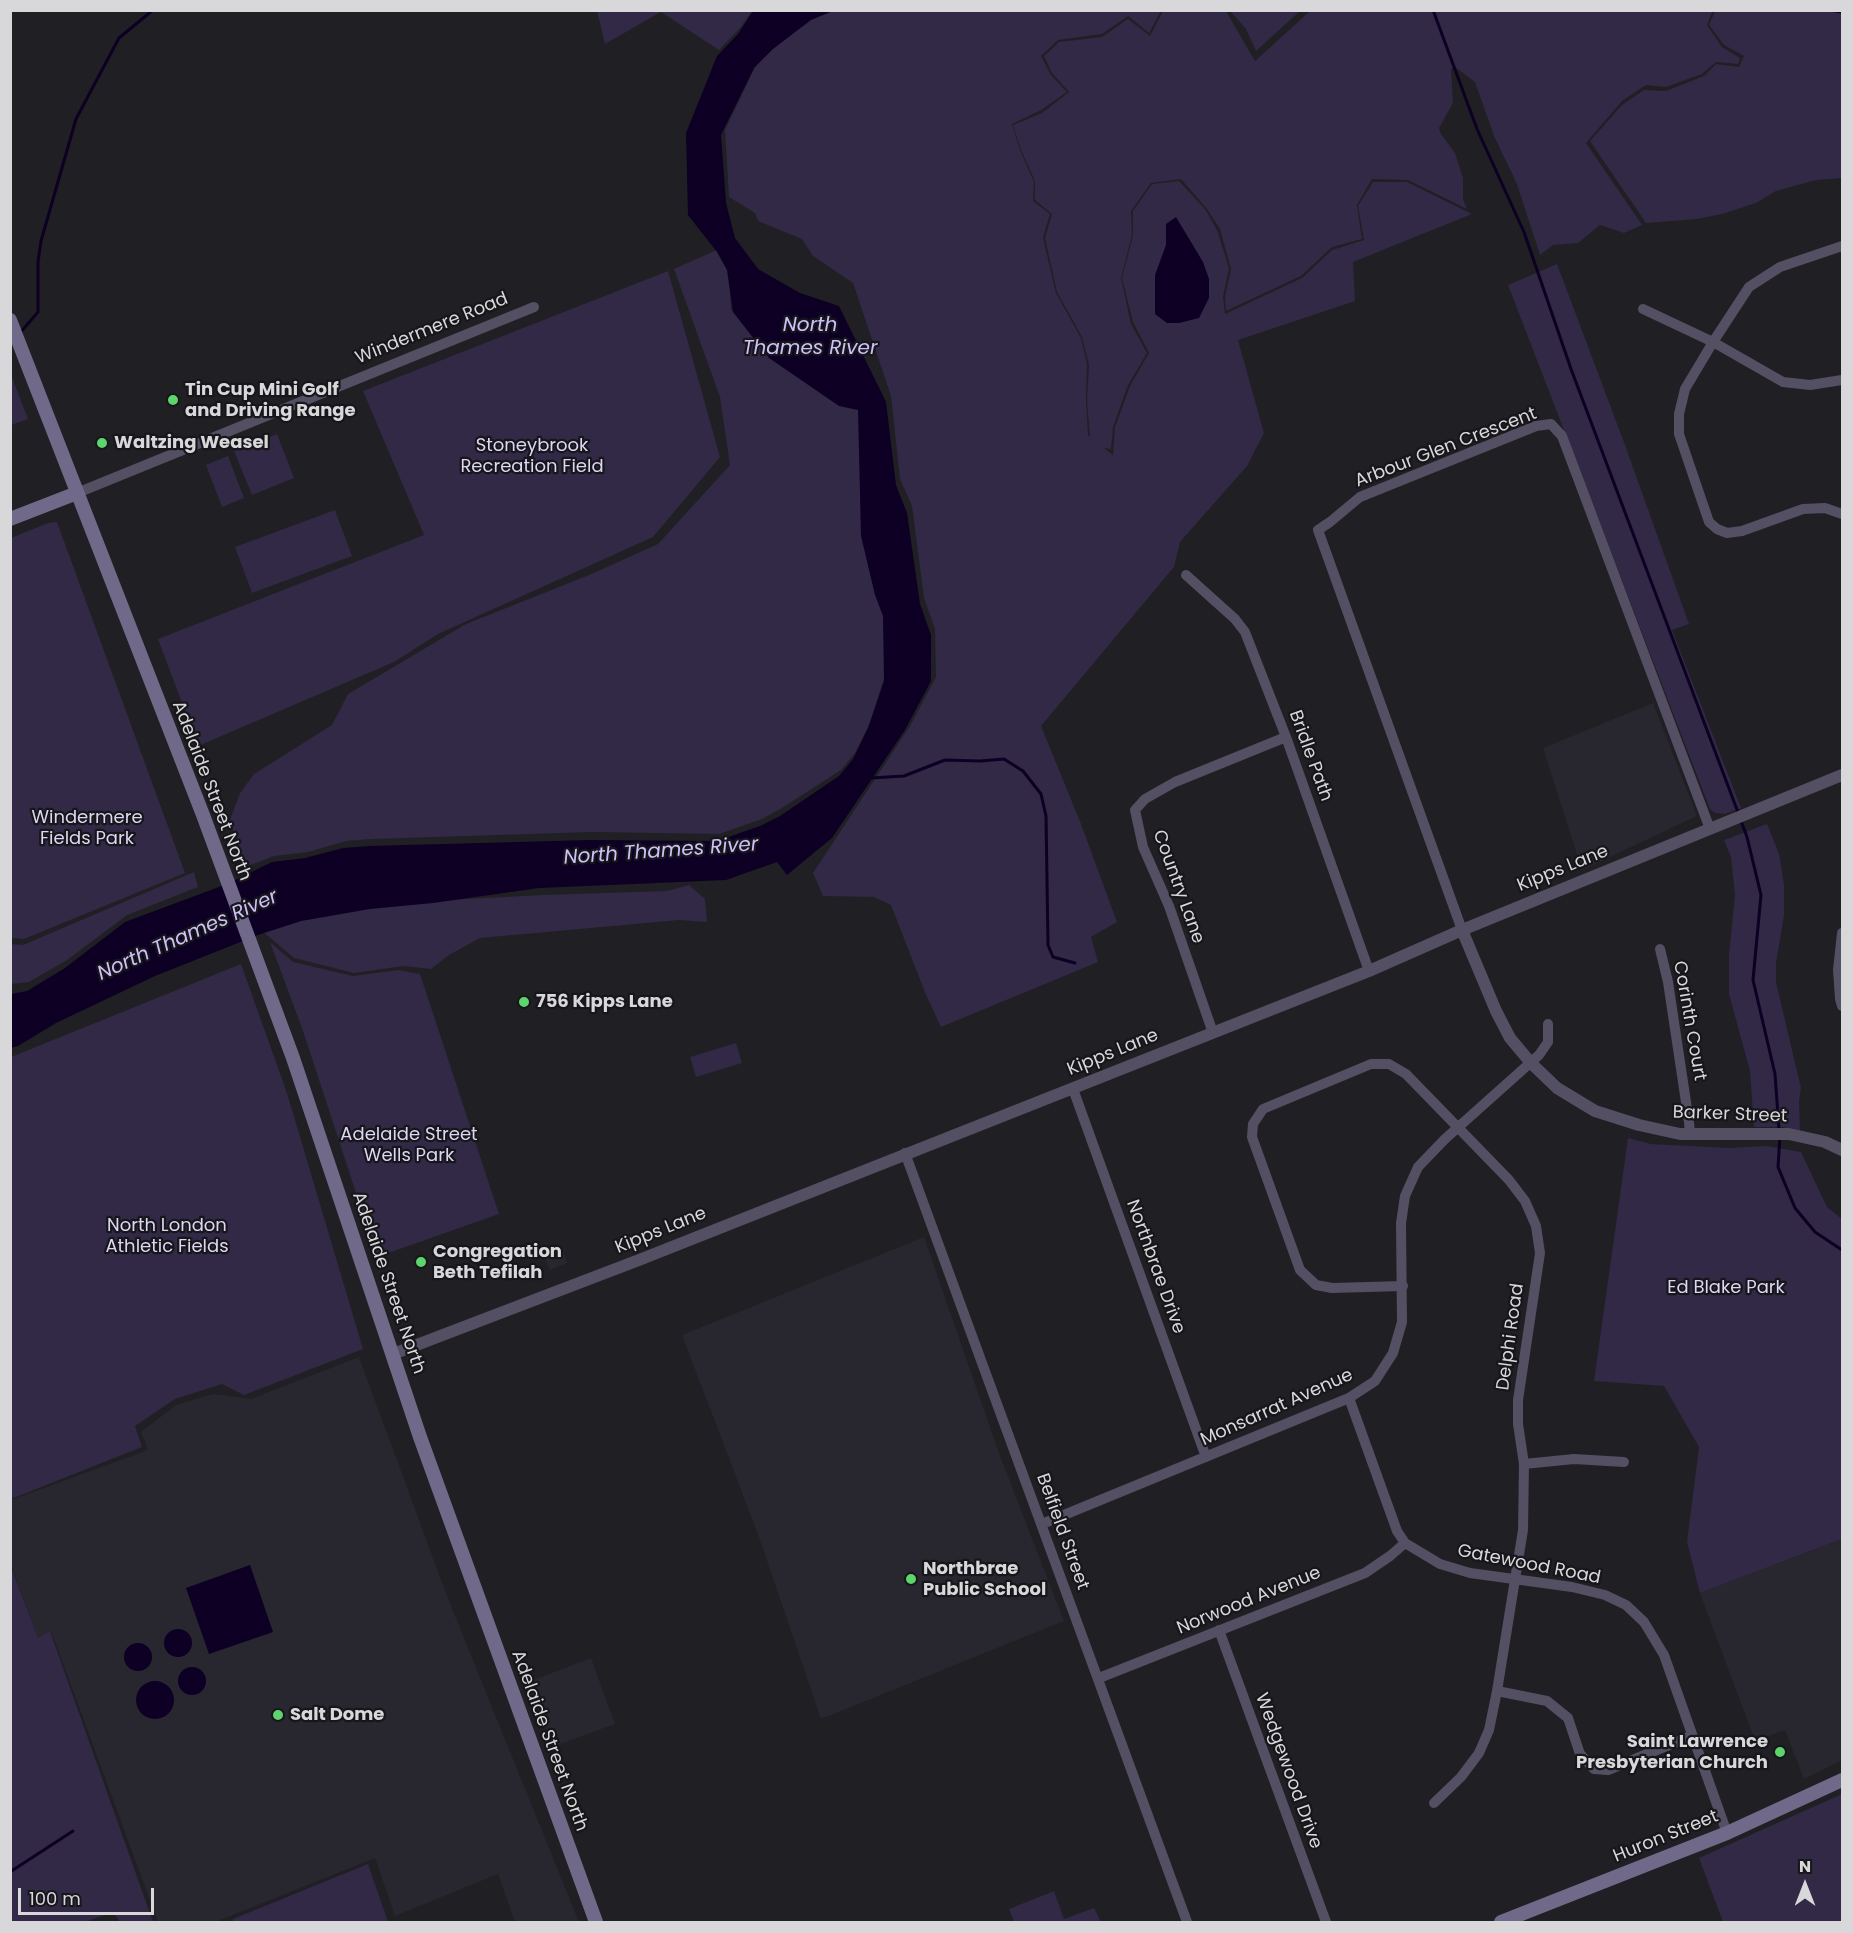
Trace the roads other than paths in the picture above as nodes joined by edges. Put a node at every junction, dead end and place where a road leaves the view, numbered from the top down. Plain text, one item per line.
1 (1842, 246) edge
2 (534, 307) dead end
3 (1642, 309) dead end
4 (10, 320) edge
5 (1713, 342) junction
6 (1842, 380) edge
7 (77, 493) junction
8 (1842, 514) edge
9 (10, 519) edge
10 (1186, 575) dead end
11 (1286, 737) junction
12 (1842, 775) edge
13 (1710, 829) junction
14 (1462, 930) junction
15 (1842, 933) edge
16 (1660, 949) dead end
17 (1370, 971) junction
18 (1841, 982) edge
19 (1842, 1006) edge
20 (1548, 1024) dead end
21 (1213, 1033) junction
22 (1531, 1063) junction
23 (1073, 1089) junction
24 (1459, 1128) junction
25 (1690, 1134) junction
26 (1842, 1147) edge
27 (906, 1153) junction
28 (1403, 1286) junction
29 (393, 1354) junction
30 (1349, 1398) junction
31 (1206, 1457) junction
32 (1624, 1462) dead end
33 (1524, 1464) junction
34 (1042, 1524) junction
35 (1405, 1543) junction
36 (1515, 1579) junction
37 (1219, 1630) junction
38 (1099, 1678) junction
39 (1497, 1691) junction
40 (1691, 1736) junction
41 (1842, 1780) edge
42 (1434, 1803) dead end
43 (1727, 1833) junction
44 (596, 1923) edge
45 (1187, 1923) edge
46 (1326, 1923) edge
47 (1501, 1923) edge

1 - 5 street
2 - 7 street, Windermere Road
3 - 5 street
4 - 7 main road, Adelaide Street North
5 - 6 street
5 - 8 street
7 - 9 main road, Windermere Road
7 - 29 main road, Adelaide Street North
10 - 11 street, Bridle Path
11 - 17 street, Bridle Path
11 - 21 street, Country Lane
12 - 13 street, Kipps Lane
13 - 14 street, Kipps Lane
13 - 14 street, Arbour Glen Crescent
14 - 17 street, Kipps Lane
14 - 22 street, Barker Street
15 - 18 street
16 - 25 street, Corinth Court
17 - 21 street, Kipps Lane
18 - 19 street
20 - 22 street, Monsarrat Avenue
21 - 23 street, Kipps Lane
22 - 24 street, Monsarrat Avenue
22 - 25 street, Barker Street
23 - 27 street, Kipps Lane
23 - 31 street, Northbrae Drive
24 - 28 street, Monsarrat Avenue
24 - 28 street, Delphi Road
24 - 33 street, Delphi Road
25 - 26 street, Barker Street
27 - 29 street, Kipps Lane
27 - 34 street, Belfield Street
28 - 30 street, Monsarrat Avenue
29 - 44 main road, Adelaide Street North
30 - 31 street, Monsarrat Avenue
30 - 35 street
31 - 34 street, Monsarrat Avenue
32 - 33 street
33 - 36 street, Delphi Road
34 - 38 street, Belfield Street
35 - 36 street, Gatewood Road
35 - 37 street, Norwood Avenue
36 - 39 street, Delphi Road
36 - 40 street, Gatewood Road
37 - 38 street, Norwood Avenue
37 - 46 street, Wedgewood Drive
38 - 45 street, Belfield Street
39 - 40 street
39 - 42 street, Delphi Road
40 - 43 street, Gatewood Road
41 - 43 main road, Huron Street
43 - 47 main road, Huron Street

